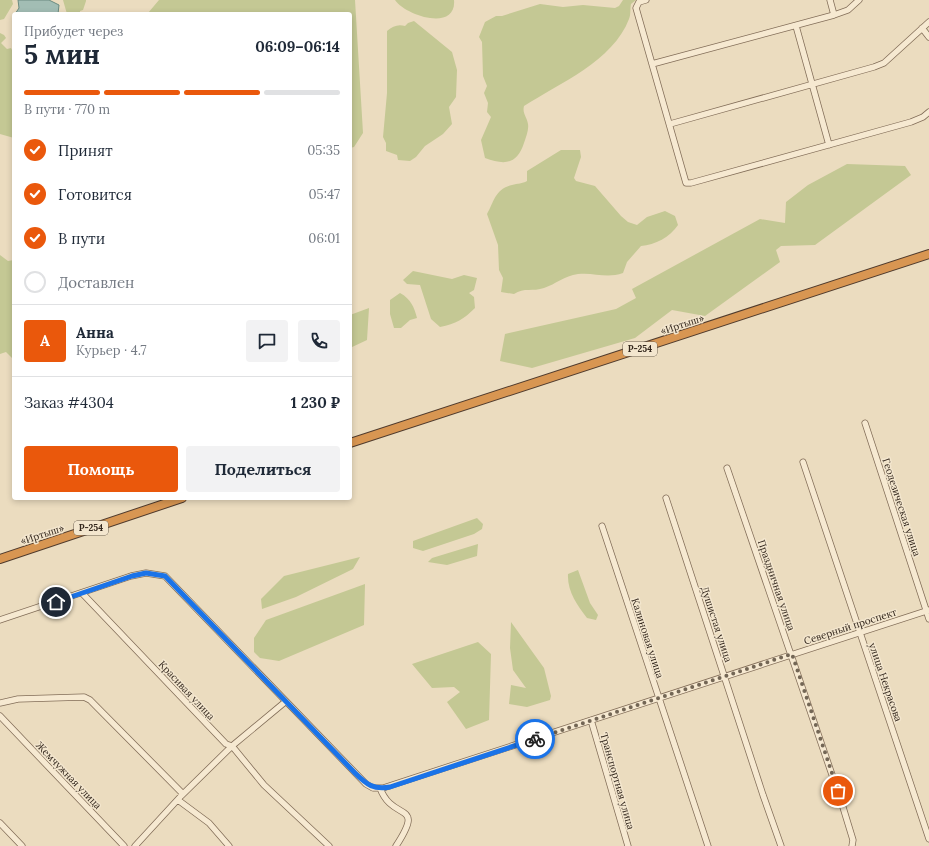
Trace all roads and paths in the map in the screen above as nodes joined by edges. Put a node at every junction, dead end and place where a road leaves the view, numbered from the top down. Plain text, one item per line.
1 (646, 0) edge
2 (830, 0) edge
3 (859, 0) edge
4 (834, 15) junction
5 (929, 22) edge
6 (796, 26) junction
7 (922, 28) junction
8 (929, 37) edge
9 (652, 64) junction
10 (812, 85) junction
11 (929, 112) edge
12 (670, 124) junction
13 (829, 145) junction
14 (929, 254) edge
15 (865, 423) dead end
16 (352, 443) edge
17 (803, 462) dead end
18 (727, 468) dead end
19 (666, 498) dead end
20 (176, 500) edge
21 (602, 526) dead end
22 (0, 559) edge
23 (82, 593) junction
24 (928, 610) edge
25 (929, 619) edge
26 (0, 620) edge
27 (860, 633) junction
28 (792, 654) junction
29 (725, 676) junction
30 (658, 698) junction
31 (285, 702) junction
32 (0, 703) edge
33 (0, 716) edge
34 (591, 720) junction
35 (232, 746) junction
36 (380, 788) junction
37 (183, 794) junction
38 (178, 800) junction
39 (0, 823) edge
40 (929, 839) edge
41 (22, 846) edge
42 (124, 846) edge
43 (135, 846) edge
44 (229, 846) edge
45 (329, 846) edge
46 (396, 846) edge
47 (628, 846) edge
48 (708, 846) edge
49 (781, 846) edge
50 (852, 846) edge

1 - 9 street
2 - 4 street
3 - 4 street
4 - 6 street
5 - 7 street
6 - 9 street
6 - 10 street
7 - 8 street
7 - 10 street
9 - 12 street
10 - 12 street
10 - 13 street
11 - 13 street
12 - 13 street
14 - 16 highway, «Иртыш» / Р-254
15 - 24 street, Геодезическая улица
17 - 27 street, улица Некрасова
18 - 28 street, Праздничная улица
19 - 29 street, Душистая улица
20 - 22 highway, «Иртыш» / Р-254
21 - 30 street, Калиновая улица
23 - 26 street
23 - 31 street
23 - 35 street, Красивая улица
24 - 25 street, Геодезическая улица
24 - 27 street, Северный проспект
27 - 28 street, Северный проспект
27 - 40 street, улица Некрасова
28 - 29 street, Северный проспект
28 - 50 street, Праздничная улица
29 - 30 street, Северный проспект
29 - 49 street, Душистая улица
30 - 34 street, Северный проспект
30 - 48 street, Калиновая улица
31 - 35 street
31 - 36 street, Северный проспект
32 - 37 street
33 - 42 street, Жемчужная улица
34 - 36 street, Северный проспект
34 - 47 street, Транспортная улица
35 - 37 street
35 - 45 street, Красивая улица
36 - 46 street
37 - 38 street
38 - 43 street
38 - 44 street
39 - 41 street

